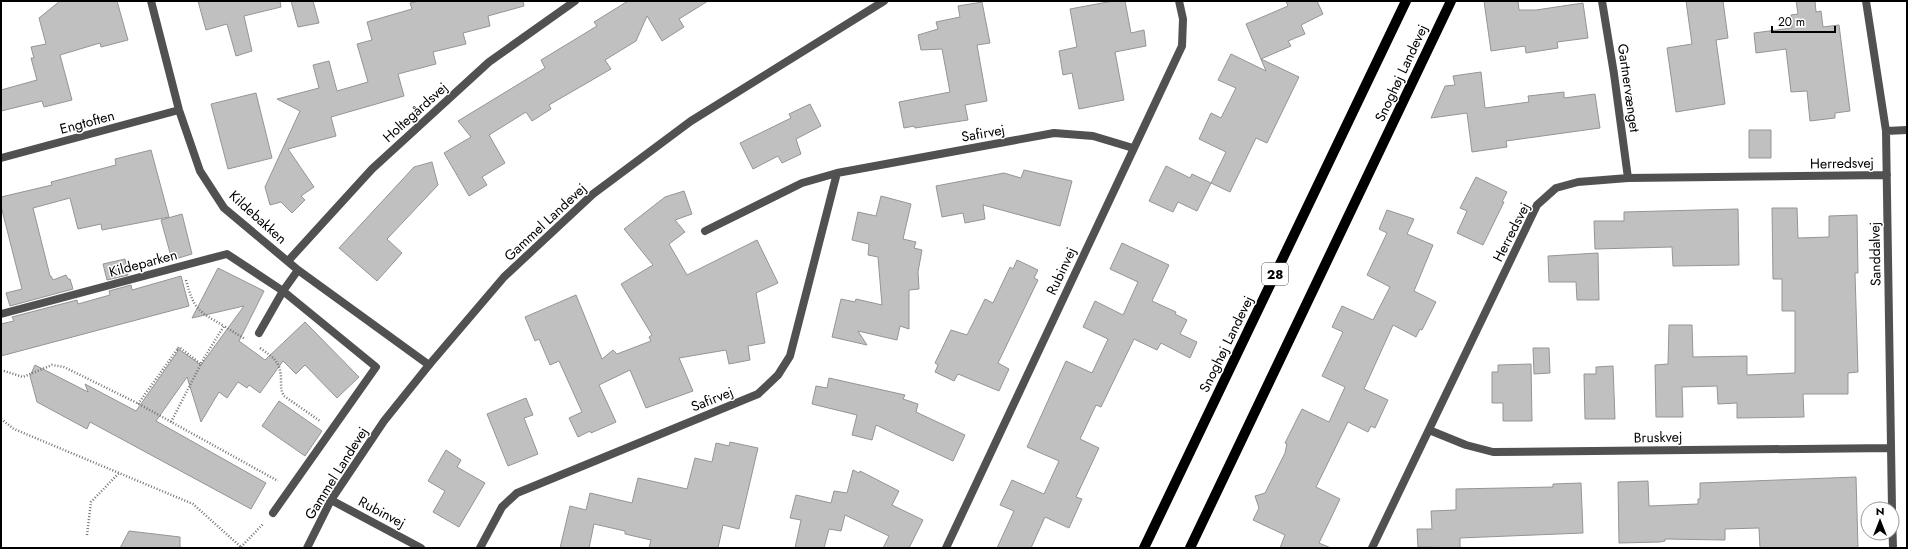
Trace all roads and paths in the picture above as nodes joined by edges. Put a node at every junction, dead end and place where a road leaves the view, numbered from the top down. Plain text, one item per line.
1 (151, 1) edge
2 (575, 1) edge
3 (884, 1) edge
4 (1179, 1) edge
5 (1406, 1) edge
6 (1451, 1) edge
7 (1602, 1) edge
8 (1866, 1) edge
9 (180, 110) junction
10 (1907, 130) edge
11 (1886, 131) junction
12 (1133, 148) junction
13 (1, 158) edge
14 (837, 173) junction
15 (1887, 175) junction
16 (1628, 178) junction
17 (705, 231) dead end
18 (288, 261) junction
19 (182, 266) junction
20 (298, 270) junction
21 (283, 290) junction
22 (1, 314) edge
23 (224, 326) junction
24 (259, 333) dead end
25 (247, 340) dead end
26 (253, 344) dead end
27 (201, 364) junction
28 (429, 364) junction
29 (1, 370) edge
30 (138, 404) junction
31 (1, 419) edge
32 (171, 422) junction
33 (332, 429) junction
34 (1429, 430) junction
35 (1891, 448) junction
36 (119, 473) junction
37 (290, 488) junction
38 (331, 500) junction
39 (1892, 501) edge
40 (273, 513) joint
41 (87, 535) dead end
42 (242, 548) edge
43 (307, 548) edge
44 (421, 548) edge
45 (480, 548) edge
46 (946, 548) edge
47 (1144, 548) edge
48 (1190, 548) edge
49 (1372, 548) edge

1 - 9 street, Kildebakken
2 - 18 street, Holtegårdsvej
3 - 28 street, Gammel Landevej
4 - 12 street, Rubinvej
5 - 47 main road, Snoghøj Landevej / 28
6 - 48 main road, Snoghøj Landevej
7 - 16 street, Gartnervænget
8 - 11 street, Sanddalvej
9 - 13 street, Engtoften
9 - 18 street, Kildebakken
10 - 11 street
11 - 15 street, Sanddalvej
12 - 14 street, Safirvej
12 - 46 street, Rubinvej
14 - 17 street, Safirvej
14 - 45 street, Safirvej
15 - 16 street, Herredsvej
15 - 35 street, Sanddalvej
16 - 34 street, Herredsvej
18 - 20 street, Kildebakken
19 - 21 street, Kildeparken
19 - 22 street, Kildeparken
19 - 23 path
20 - 21 street
20 - 28 street, Kildebakken
21 - 24 street
21 - 33 street, Kildeparken
23 - 25 path
23 - 27 path
26 - 33 path
27 - 30 path
27 - 32 path
28 - 38 street, Gammel Landevej
29 - 30 path
30 - 32 path
31 - 36 path
32 - 37 path
33 - 37 street, Kildeparken
34 - 35 street, Bruskvej
34 - 49 street, Herredsvej
35 - 39 street, Sanddalvej
36 - 41 path
36 - 42 path
37 - 40 street, Kildeparken
38 - 43 street, Gammel Landevej
38 - 44 street, Rubinvej
40 - 42 path

